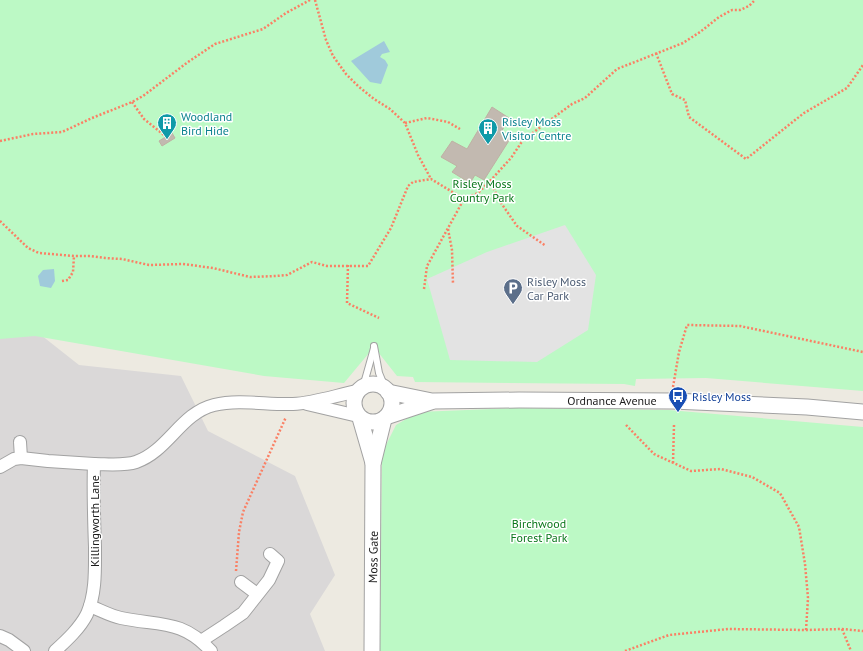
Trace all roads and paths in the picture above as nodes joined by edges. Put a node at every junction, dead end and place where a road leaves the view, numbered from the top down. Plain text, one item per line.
1 (310, 0) edge
2 (315, 0) edge
3 (755, 0) edge
4 (656, 53) junction
5 (863, 65) edge
6 (132, 102) junction
7 (405, 123) junction
8 (460, 129) dead end
9 (164, 135) dead end
10 (0, 141) edge
11 (431, 179) junction
12 (490, 182) junction
13 (464, 199) junction
14 (0, 221) edge
15 (448, 228) junction
16 (546, 246) dead end
17 (74, 256) junction
18 (348, 265) junction
19 (62, 281) dead end
20 (453, 284) dead end
21 (424, 289) dead end
22 (380, 318) dead end
23 (863, 352) edge
24 (360, 389) junction
25 (673, 389) dead end
26 (387, 391) junction
27 (432, 402) junction
28 (298, 404) junction
29 (863, 412) edge
30 (359, 417) junction
31 (385, 418) junction
32 (626, 425) dead end
33 (674, 425) dead end
34 (20, 442) dead end
35 (21, 458) junction
36 (673, 463) junction
37 (94, 464) junction
38 (374, 464) junction
39 (0, 467) edge
40 (270, 554) dead end
41 (241, 582) joint
42 (257, 594) junction
43 (90, 606) junction
44 (842, 629) junction
45 (806, 630) junction
46 (863, 630) edge
47 (0, 636) edge
48 (202, 640) junction
49 (24, 651) edge
50 (55, 651) edge
51 (211, 651) edge
52 (372, 651) edge
53 (625, 651) edge
54 (851, 651) edge

1 - 6 path
2 - 7 path
3 - 4 path
4 - 5 path
4 - 12 path
6 - 9 path
6 - 10 path
7 - 8 path
7 - 11 path
11 - 13 path
11 - 18 path
12 - 13 path
12 - 16 path
13 - 15 path
14 - 17 path
15 - 20 path
15 - 21 path
17 - 18 path
17 - 19 path
18 - 22 path
23 - 25 path
24 - 26 street
24 - 26 lane
24 - 28 street, Killingworth Lane
24 - 30 street
26 - 27 street, Ordnance Avenue
26 - 31 street
27 - 29 street, Ordnance Avenue
27 - 31 street, Ordnance Avenue
28 - 30 street, Killingworth Lane
28 - 37 street, Killingworth Lane
28 - 41 path
30 - 31 street
30 - 38 street, Moss Gate
31 - 38 street, Moss Gate
32 - 36 path
33 - 36 path
34 - 35 street
35 - 37 street
35 - 39 street
36 - 45 path
37 - 43 street, Killingworth Lane
38 - 52 street, Moss Gate
40 - 42 street
41 - 42 street
42 - 48 street
43 - 48 street
43 - 50 street, Killingworth Lane
44 - 45 path
44 - 46 path
44 - 54 path
45 - 53 path
47 - 49 street
48 - 51 street

